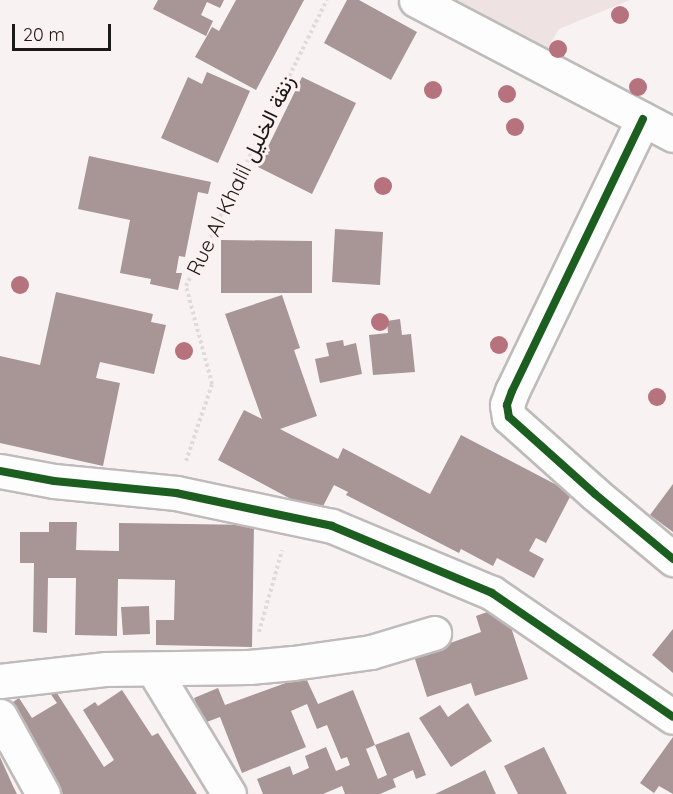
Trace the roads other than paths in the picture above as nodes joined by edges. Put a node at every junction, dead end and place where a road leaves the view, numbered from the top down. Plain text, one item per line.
1 (416, 0) edge
2 (643, 119) junction
3 (673, 135) edge
4 (0, 471) edge
5 (673, 559) edge
6 (434, 633) dead end
7 (153, 669) junction
8 (0, 681) edge
9 (0, 716) edge
10 (673, 717) edge
11 (43, 794) edge
12 (229, 794) edge

1 - 2 street
2 - 3 street
2 - 5 street
4 - 10 street
6 - 7 street
7 - 8 street
7 - 12 street
9 - 11 street

